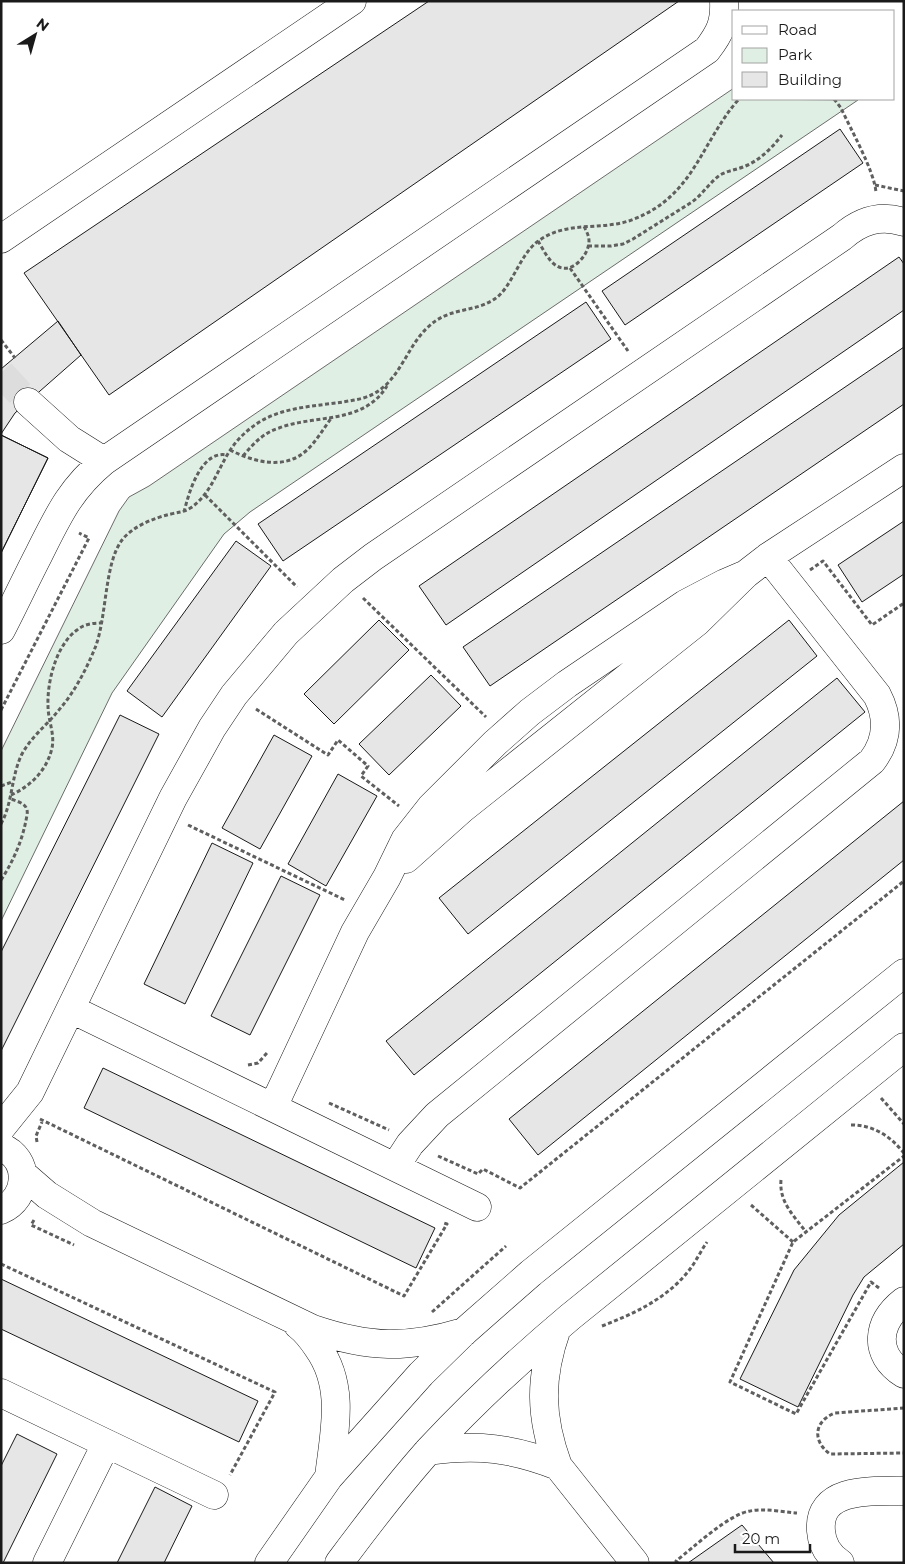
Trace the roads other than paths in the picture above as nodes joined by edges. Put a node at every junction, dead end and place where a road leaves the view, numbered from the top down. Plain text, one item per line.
1 (352, 1) edge
2 (724, 1) edge
3 (904, 222) edge
4 (842, 237) junction
5 (904, 238) edge
6 (1, 239) edge
7 (28, 402) tunnel mouth
8 (104, 460) junction
9 (904, 468) edge
10 (768, 557) junction
11 (1, 630) edge
12 (904, 973) edge
13 (71, 1009) junction
14 (904, 1047) edge
15 (278, 1095) junction
16 (27, 1102) junction
17 (1, 1128) edge
18 (13, 1159) edge
19 (395, 1167) junction
20 (477, 1207) dead end
21 (4, 1208) edge
22 (92, 1223) junction
23 (902, 1302) edge
24 (286, 1317) junction
25 (557, 1328) junction
26 (465, 1331) junction
27 (904, 1374) edge
28 (1, 1393) edge
29 (106, 1444) junction
30 (428, 1451) junction
31 (558, 1466) junction
32 (329, 1477) junction
33 (904, 1491) edge
34 (214, 1495) road end
35 (47, 1563) edge
36 (269, 1563) edge
37 (339, 1563) edge
38 (635, 1563) edge
39 (840, 1563) edge

1 - 6 street
2 - 8 street
3 - 4 street
4 - 5 street
4 - 13 street
7 - 8 street
8 - 11 street
9 - 10 street
10 - 15 street
10 - 19 street
12 - 26 street
13 - 15 street
13 - 16 street
14 - 25 street
15 - 19 street
16 - 17 street
16 - 18 street
18 - 21 street
18 - 22 street
19 - 20 street
21 - 22 street
22 - 24 street
23 - 27 street
24 - 26 street
24 - 32 street
25 - 30 street
25 - 31 street
26 - 32 street
28 - 29 street
29 - 34 street
29 - 35 street
30 - 31 street
30 - 37 street
31 - 38 street
32 - 36 street
33 - 39 street

